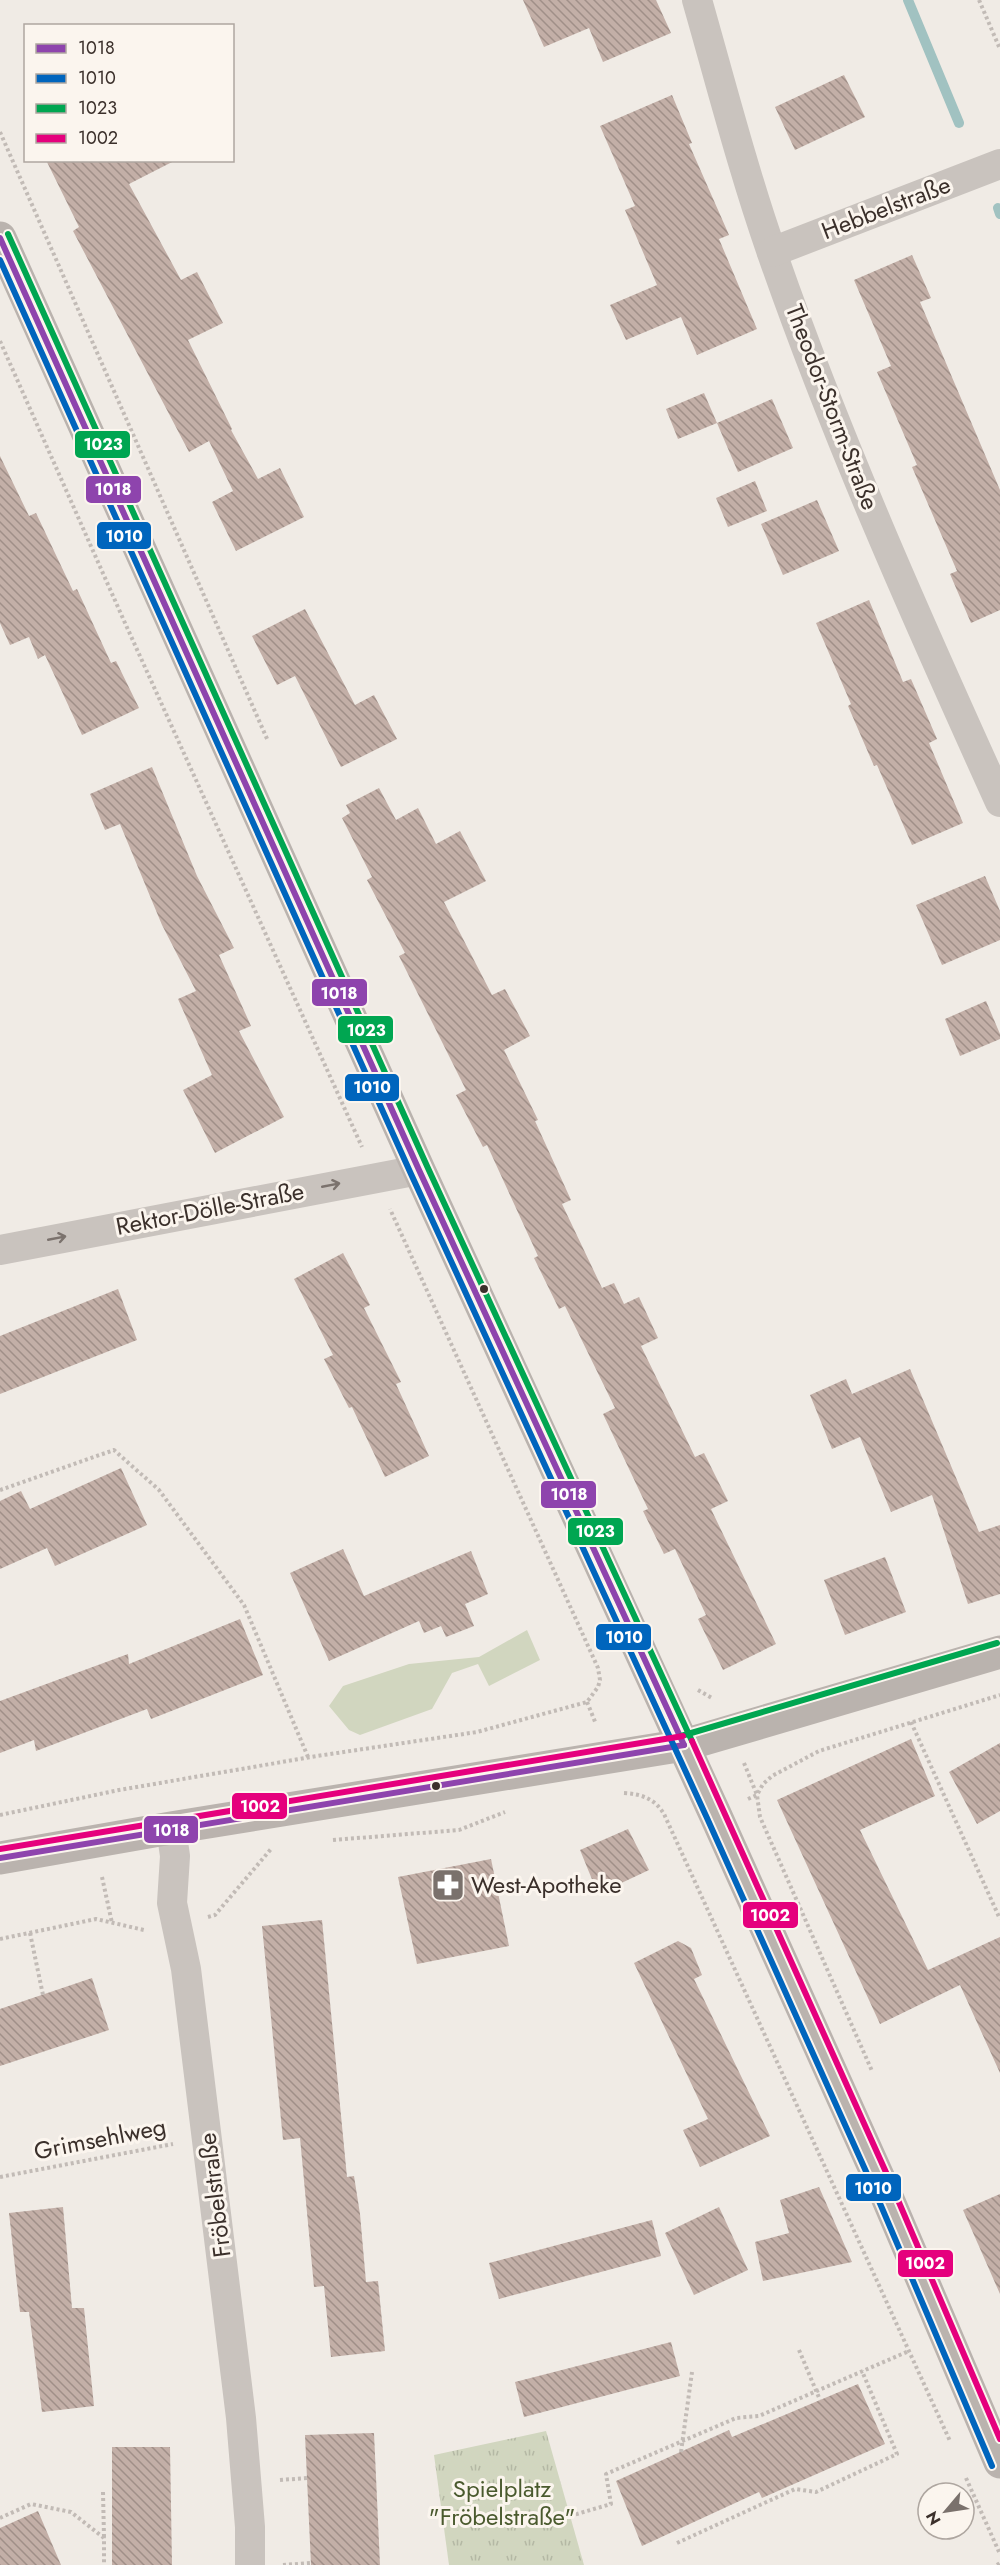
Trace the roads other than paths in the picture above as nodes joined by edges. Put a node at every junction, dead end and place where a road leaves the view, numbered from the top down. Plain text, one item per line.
1 (697, 0) edge
2 (1000, 164) edge
3 (0, 238) edge
4 (772, 252) junction
5 (1000, 802) edge
6 (419, 1170) junction
7 (0, 1250) edge
8 (1000, 1652) edge
9 (684, 1745) junction
10 (171, 1828) junction
11 (0, 1858) edge
12 (1000, 2462) edge
13 (250, 2565) edge

1 - 4 street, Theodor-Storm-Straße
2 - 4 street, Hebbelstraße
3 - 6 street
4 - 5 street, Theodor-Storm-Straße
7 -> 6 street, Rektor-Dölle-Straße
6 - 9 street
8 - 9 street
9 - 10 street
9 - 12 street
10 - 11 street
10 - 13 street, Fröbelstraße

